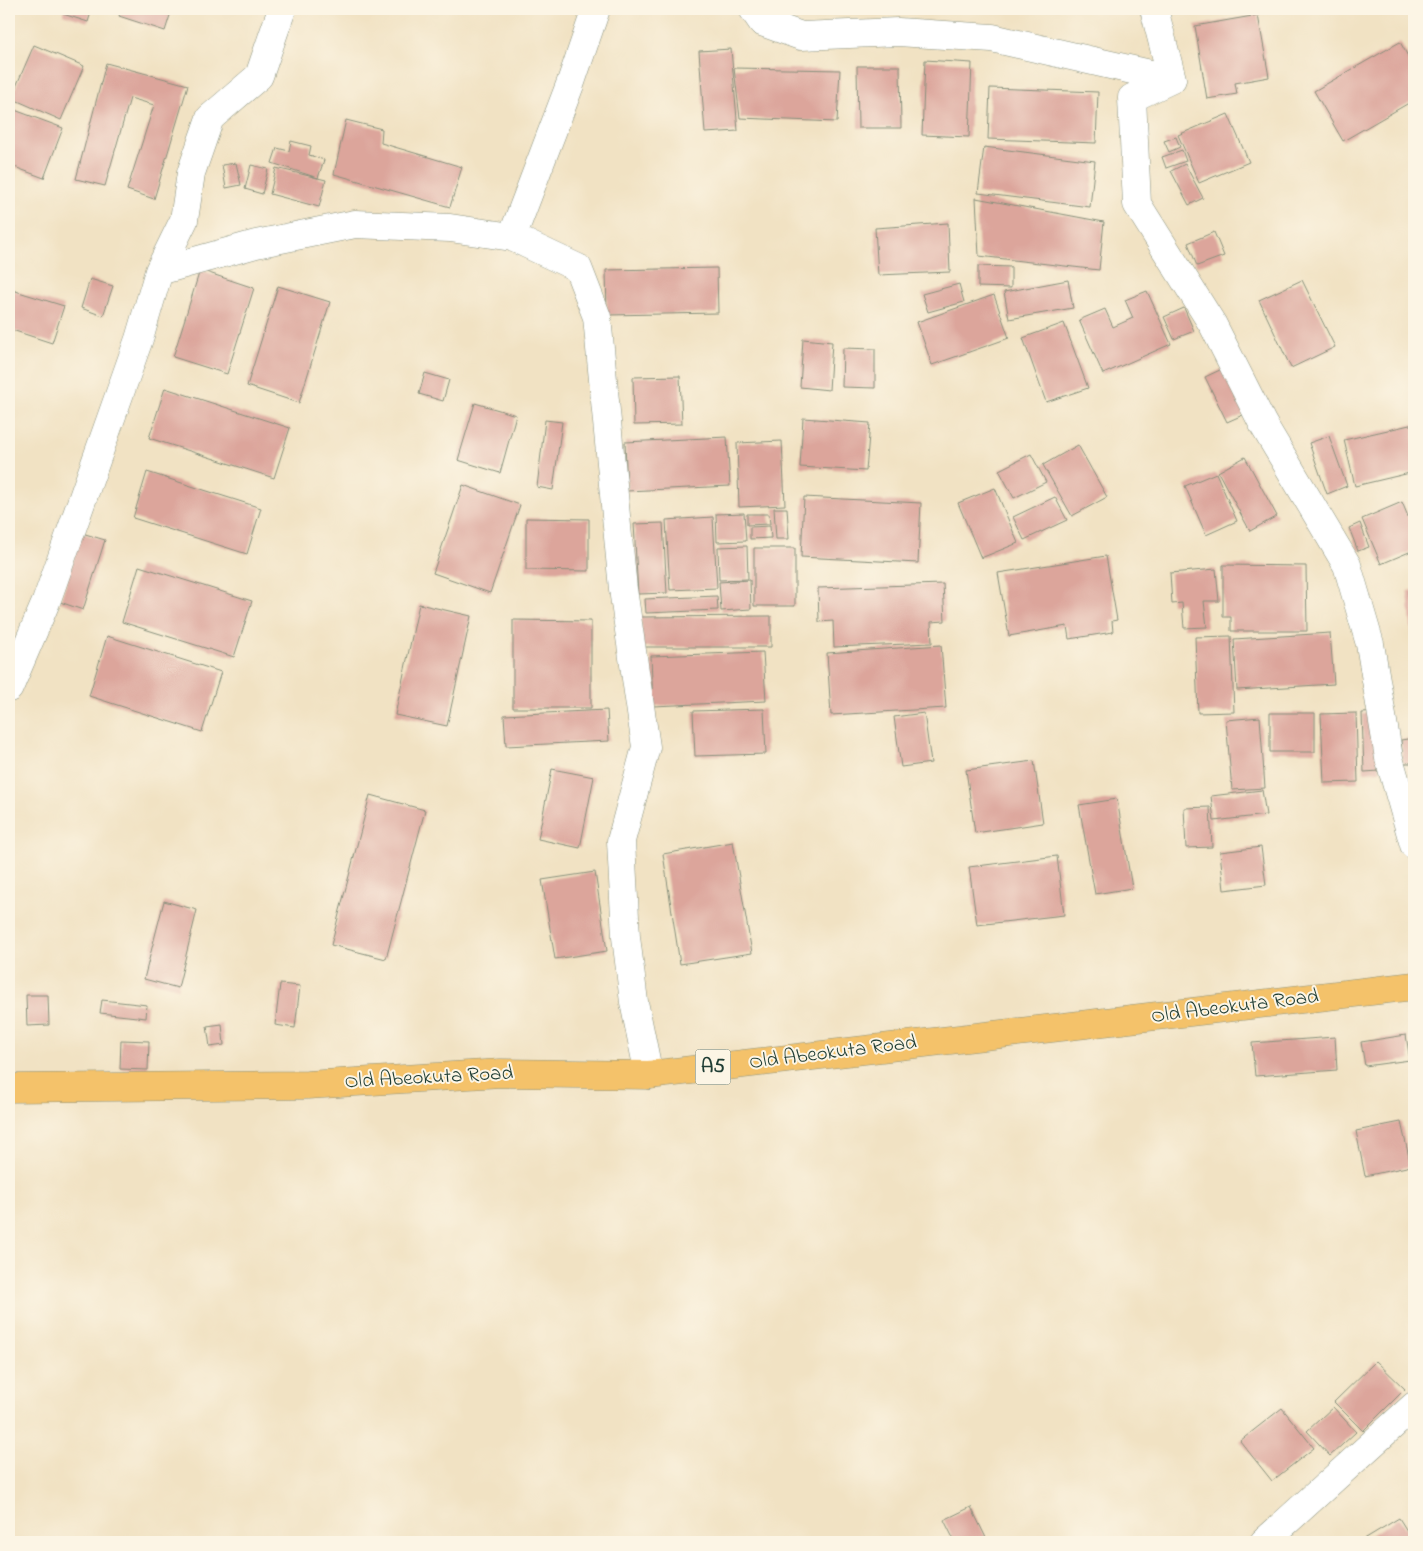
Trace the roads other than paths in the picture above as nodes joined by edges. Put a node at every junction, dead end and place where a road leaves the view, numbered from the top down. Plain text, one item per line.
1 (282, 9) edge
2 (596, 9) edge
3 (753, 9) edge
4 (1154, 9) edge
5 (1172, 79) junction
6 (512, 237) junction
7 (159, 271) junction
8 (9, 688) edge
9 (1414, 845) edge
10 (1414, 986) edge
11 (649, 1074) junction
12 (9, 1088) edge
13 (1414, 1406) edge
14 (1264, 1542) edge

1 - 7 street
2 - 6 street
3 - 5 street
4 - 5 street
5 - 9 street
6 - 7 street
6 - 11 street
7 - 8 street
10 - 11 highway, Old Abeokuta Road / A5
11 - 12 highway, Old Abeokuta Road / A5
13 - 14 street

